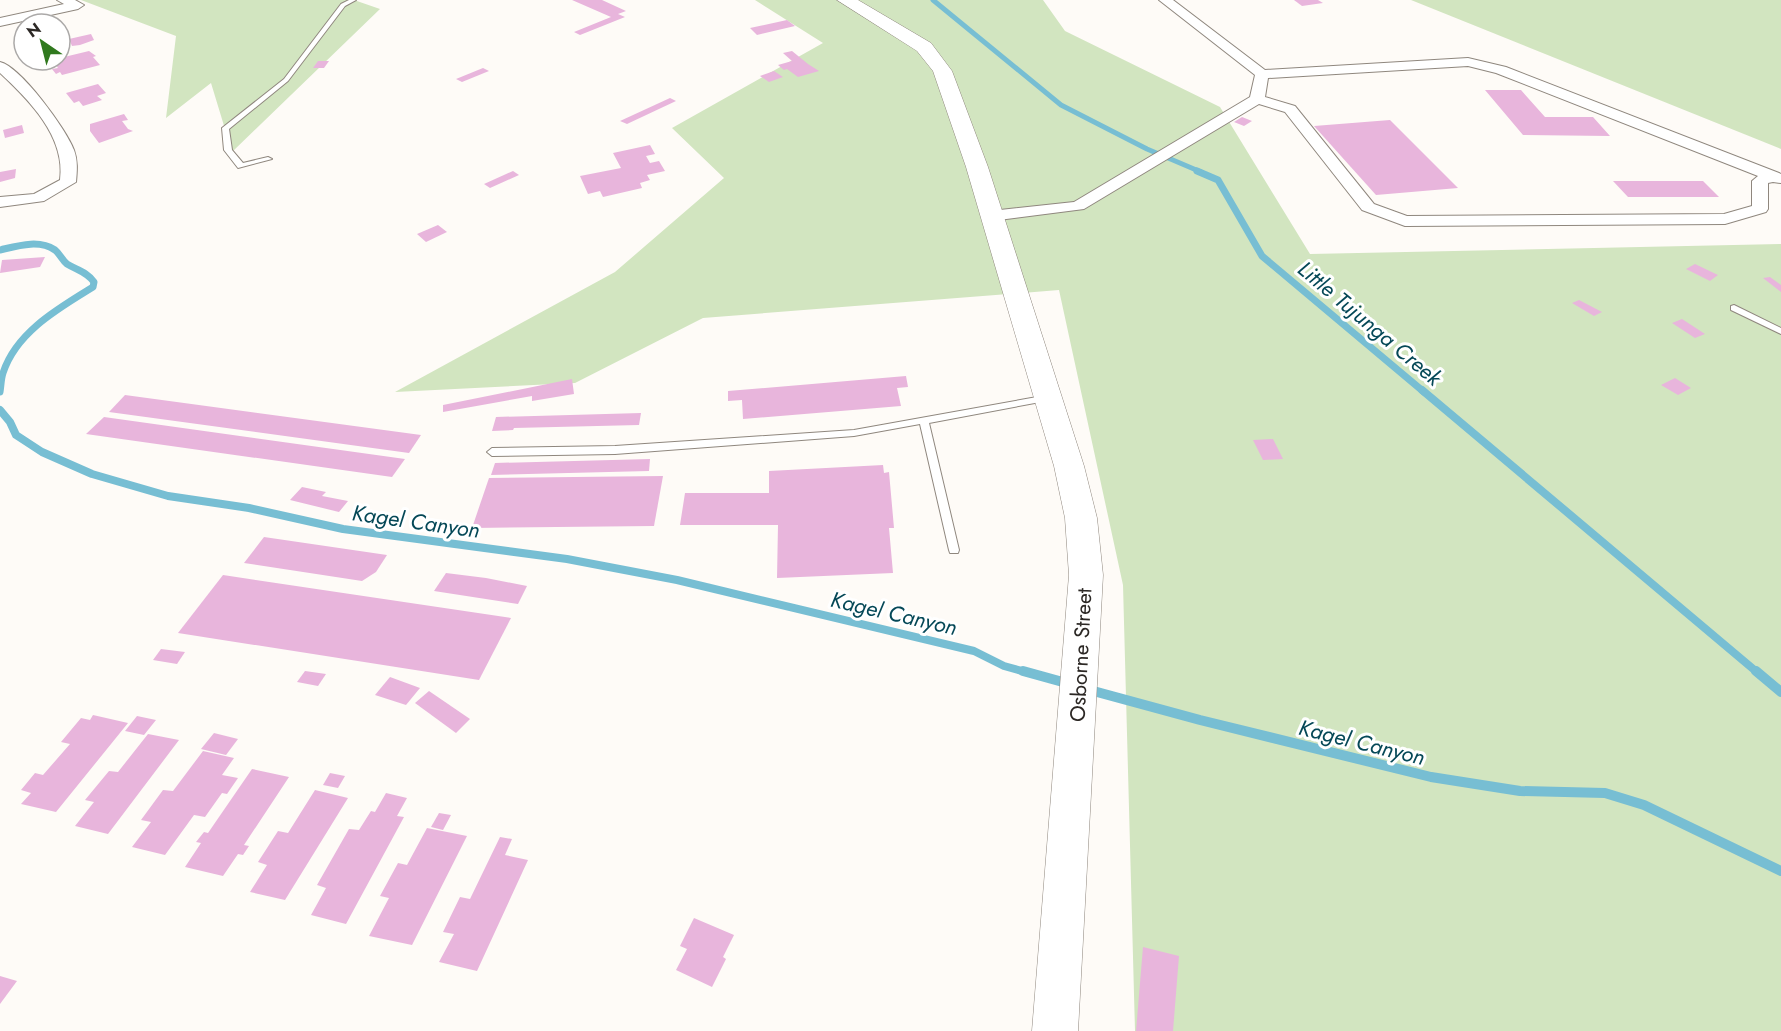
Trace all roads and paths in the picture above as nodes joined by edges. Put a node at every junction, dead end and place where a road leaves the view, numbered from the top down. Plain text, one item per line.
1 (61, 0) edge
2 (353, 0) edge
3 (846, 0) edge
4 (1166, 0) edge
5 (36, 1) edge
6 (0, 22) edge
7 (0, 66) edge
8 (1262, 74) junction
9 (1257, 99) junction
10 (268, 159) dead end
11 (1777, 178) edge
12 (0, 202) edge
13 (991, 216) junction
14 (1734, 308) dead end
15 (1781, 330) edge
16 (1048, 398) junction
17 (924, 420) junction
18 (492, 452) dead end
19 (954, 550) dead end
20 (1055, 1031) edge

1 - 5 street
1 - 6 street
2 - 10 lane
3 - 13 main road, Osborne Street
4 - 8 street
7 - 12 street
8 - 9 street
8 - 11 street
9 - 11 street
9 - 13 street
13 - 16 main road, Osborne Street
14 - 15 lane
16 - 17 lane
16 - 20 main road, Osborne Street
17 - 18 lane
17 - 19 lane

